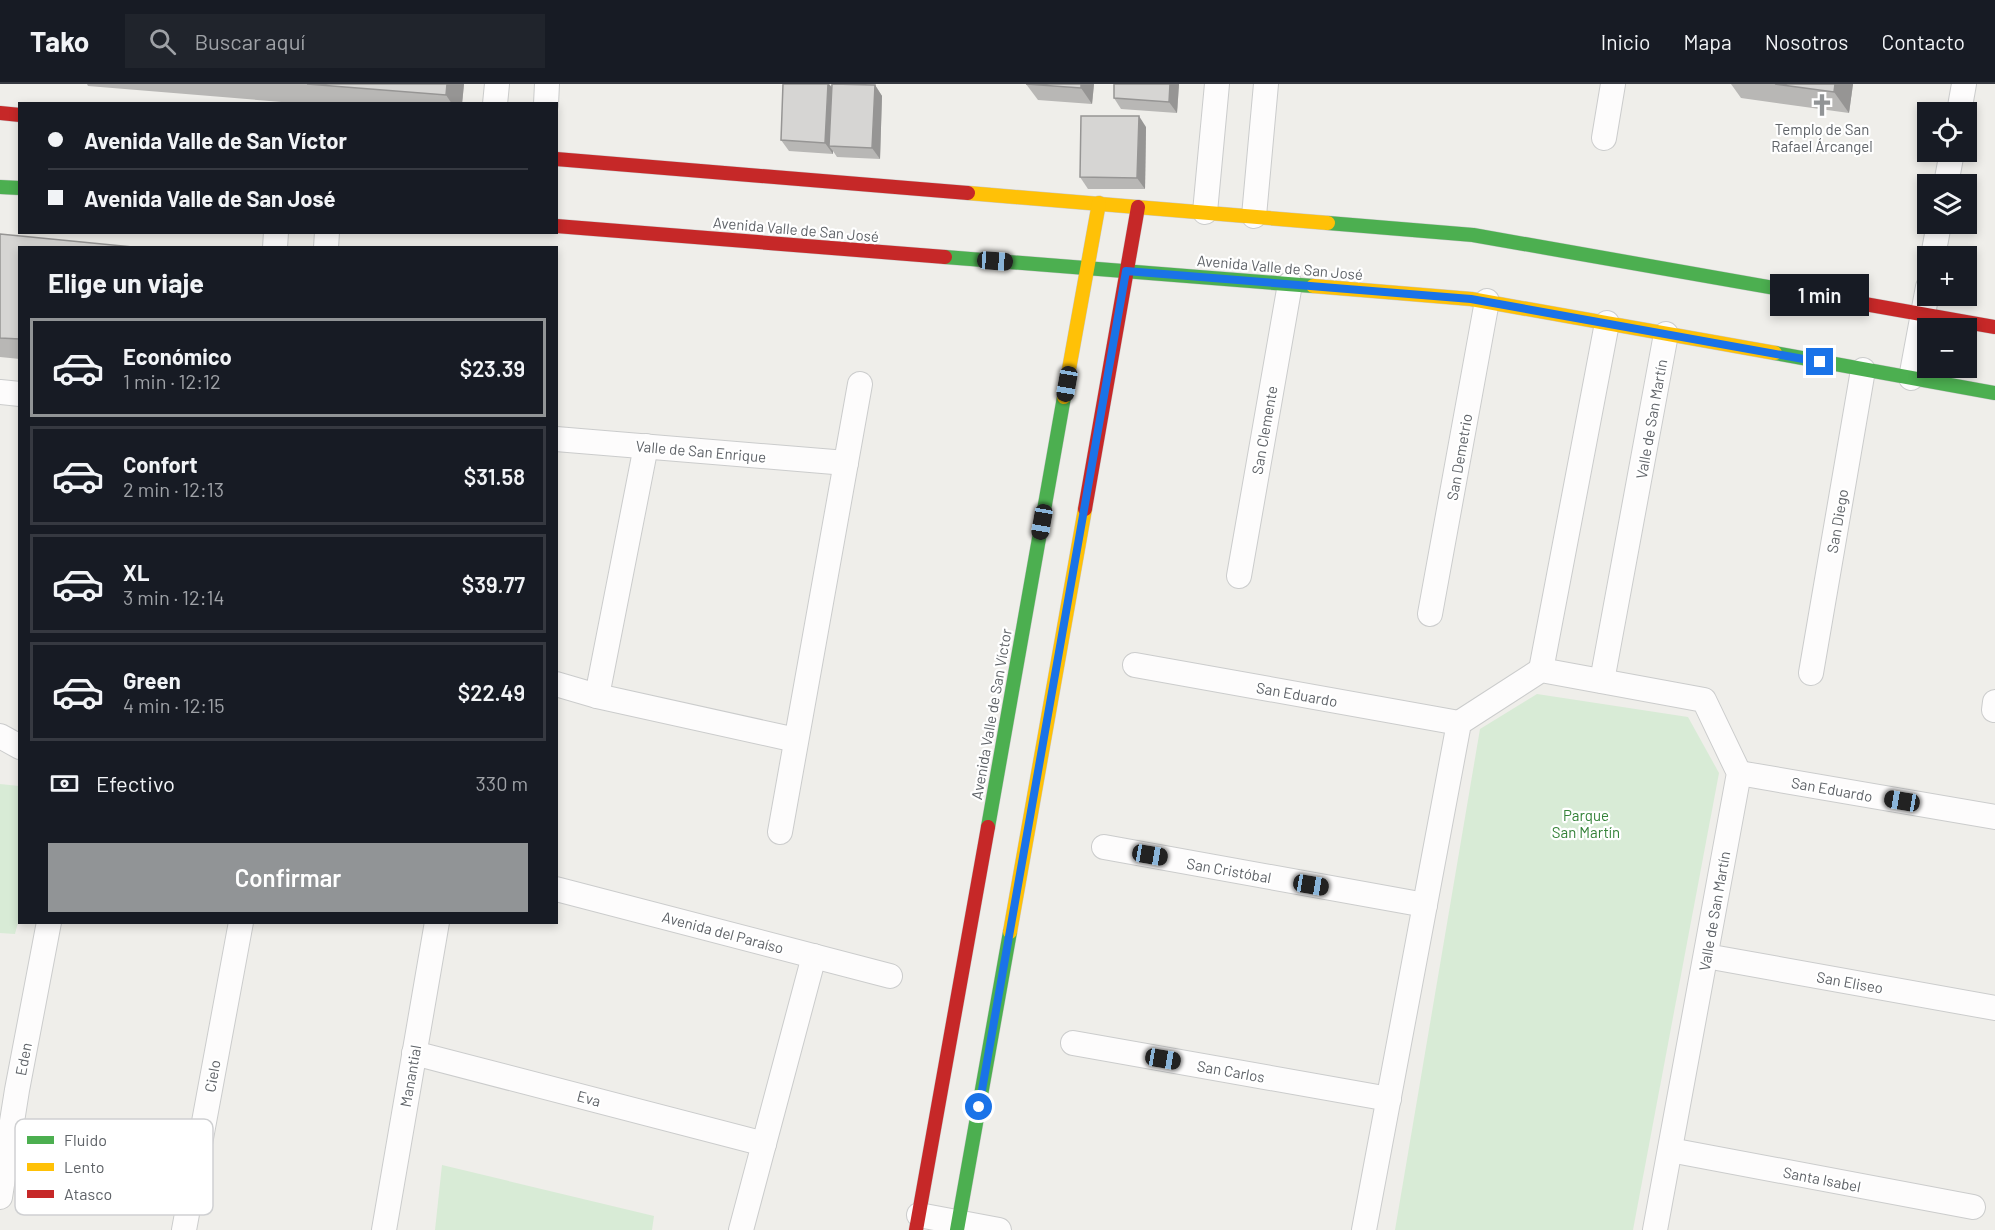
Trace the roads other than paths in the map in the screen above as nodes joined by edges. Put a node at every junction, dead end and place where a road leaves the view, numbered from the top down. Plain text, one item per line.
1 (496, 84) edge
2 (547, 84) edge
3 (1217, 84) edge
4 (1266, 84) edge
5 (1613, 84) edge
6 (1964, 84) edge
7 (495, 102) edge
8 (546, 102) edge
9 (1961, 102) edge
10 (0, 113) edge
11 (18, 115) edge
12 (1604, 138) dead end
13 (558, 159) edge
14 (0, 187) edge
15 (18, 188) edge
16 (1099, 203) junction
17 (1138, 207) junction
18 (1205, 212) junction
19 (1254, 216) junction
20 (558, 226) edge
21 (1088, 268) junction
22 (1126, 271) junction
23 (1290, 284) junction
24 (1487, 301) junction
25 (1925, 306) edge
26 (1923, 314) junction
27 (1606, 323) junction
28 (1995, 327) edge
29 (1666, 334) junction
30 (1863, 370) junction
31 (1911, 378) junction
32 (860, 384) dead end
33 (0, 392) edge
34 (1995, 393) edge
35 (18, 394) edge
36 (558, 439) edge
37 (646, 446) junction
38 (846, 463) junction
39 (1239, 576) dead end
40 (1430, 614) dead end
41 (1135, 665) dead end
42 (1541, 670) junction
43 (1811, 673) dead end
44 (1602, 681) junction
45 (558, 685) edge
46 (597, 696) junction
47 (1459, 723) junction
48 (0, 736) edge
49 (796, 740) junction
50 (18, 746) edge
51 (1739, 773) junction
52 (1995, 817) edge
53 (780, 832) dead end
54 (1104, 847) dead end
55 (558, 890) edge
56 (1425, 905) junction
57 (49, 924) edge
58 (241, 924) edge
59 (437, 924) edge
60 (814, 956) junction
61 (1706, 956) junction
62 (890, 976) dead end
63 (1995, 1008) edge
64 (1073, 1043) dead end
65 (414, 1053) junction
66 (9, 1089) edge
67 (1389, 1099) junction
68 (205, 1119) edge
69 (764, 1143) junction
70 (1670, 1150) junction
71 (0, 1197) edge
72 (1973, 1208) dead end
73 (187, 1215) edge
74 (917, 1223) edge
75 (958, 1226) edge
76 (184, 1230) edge
77 (384, 1230) edge
78 (741, 1230) edge
79 (999, 1230) edge
80 (1364, 1230) edge
81 (1655, 1230) edge

1 - 7 street
2 - 8 street
3 - 18 street
4 - 19 street
5 - 12 street
6 - 9 street
10 - 11 street
13 - 16 street
14 - 15 street
16 - 17 street
16 - 21 street, Avenida Valle de San Víctor
17 - 18 street
17 - 22 street
18 - 19 street
19 - 26 street
20 - 21 street, Avenida Valle de San José
21 - 22 street, Avenida Valle de San José
21 - 74 street, Avenida Valle de San Víctor
22 - 23 street, Avenida Valle de San José
22 - 75 street
23 - 24 street, Avenida Valle de San José
23 - 39 street, San Clemente
24 - 27 street, Avenida Valle de San José
24 - 40 street, San Demetrio
25 - 26 street
26 - 28 street
26 - 31 street
27 - 29 street, Avenida Valle de San José
27 - 42 street
29 - 30 street, Avenida Valle de San José
29 - 44 street, Valle de San Martín
30 - 31 street, Avenida Valle de San José
30 - 43 street, San Diego
31 - 34 street, Avenida Valle de San José
32 - 38 street
33 - 35 street
36 - 37 street, Valle de San Enrique
37 - 38 street, Valle de San Enrique
37 - 46 street
38 - 49 street
41 - 47 street, San Eduardo
42 - 44 street
42 - 47 street
44 - 51 street
45 - 46 street
46 - 49 street
47 - 56 street
48 - 50 street
49 - 53 street
51 - 52 street, San Eduardo
51 - 61 street, Valle de San Martín
54 - 56 street, San Cristóbal
55 - 60 street, Avenida del Paraíso
56 - 67 street
57 - 66 street, Eden
58 - 68 street, Cielo
59 - 65 street, Manantial
60 - 62 street, Avenida del Paraíso
60 - 69 street
61 - 63 street, San Eliseo
61 - 70 street, Valle de San Martín
64 - 67 street, San Carlos
65 - 69 street, Eva
65 - 77 street, Manantial
66 - 71 street, Eden
67 - 80 street
69 - 78 street
70 - 72 street, Santa Isabel
70 - 81 street, Valle de San Martín
73 - 76 street, Cielo
74 - 75 street
75 - 79 street

